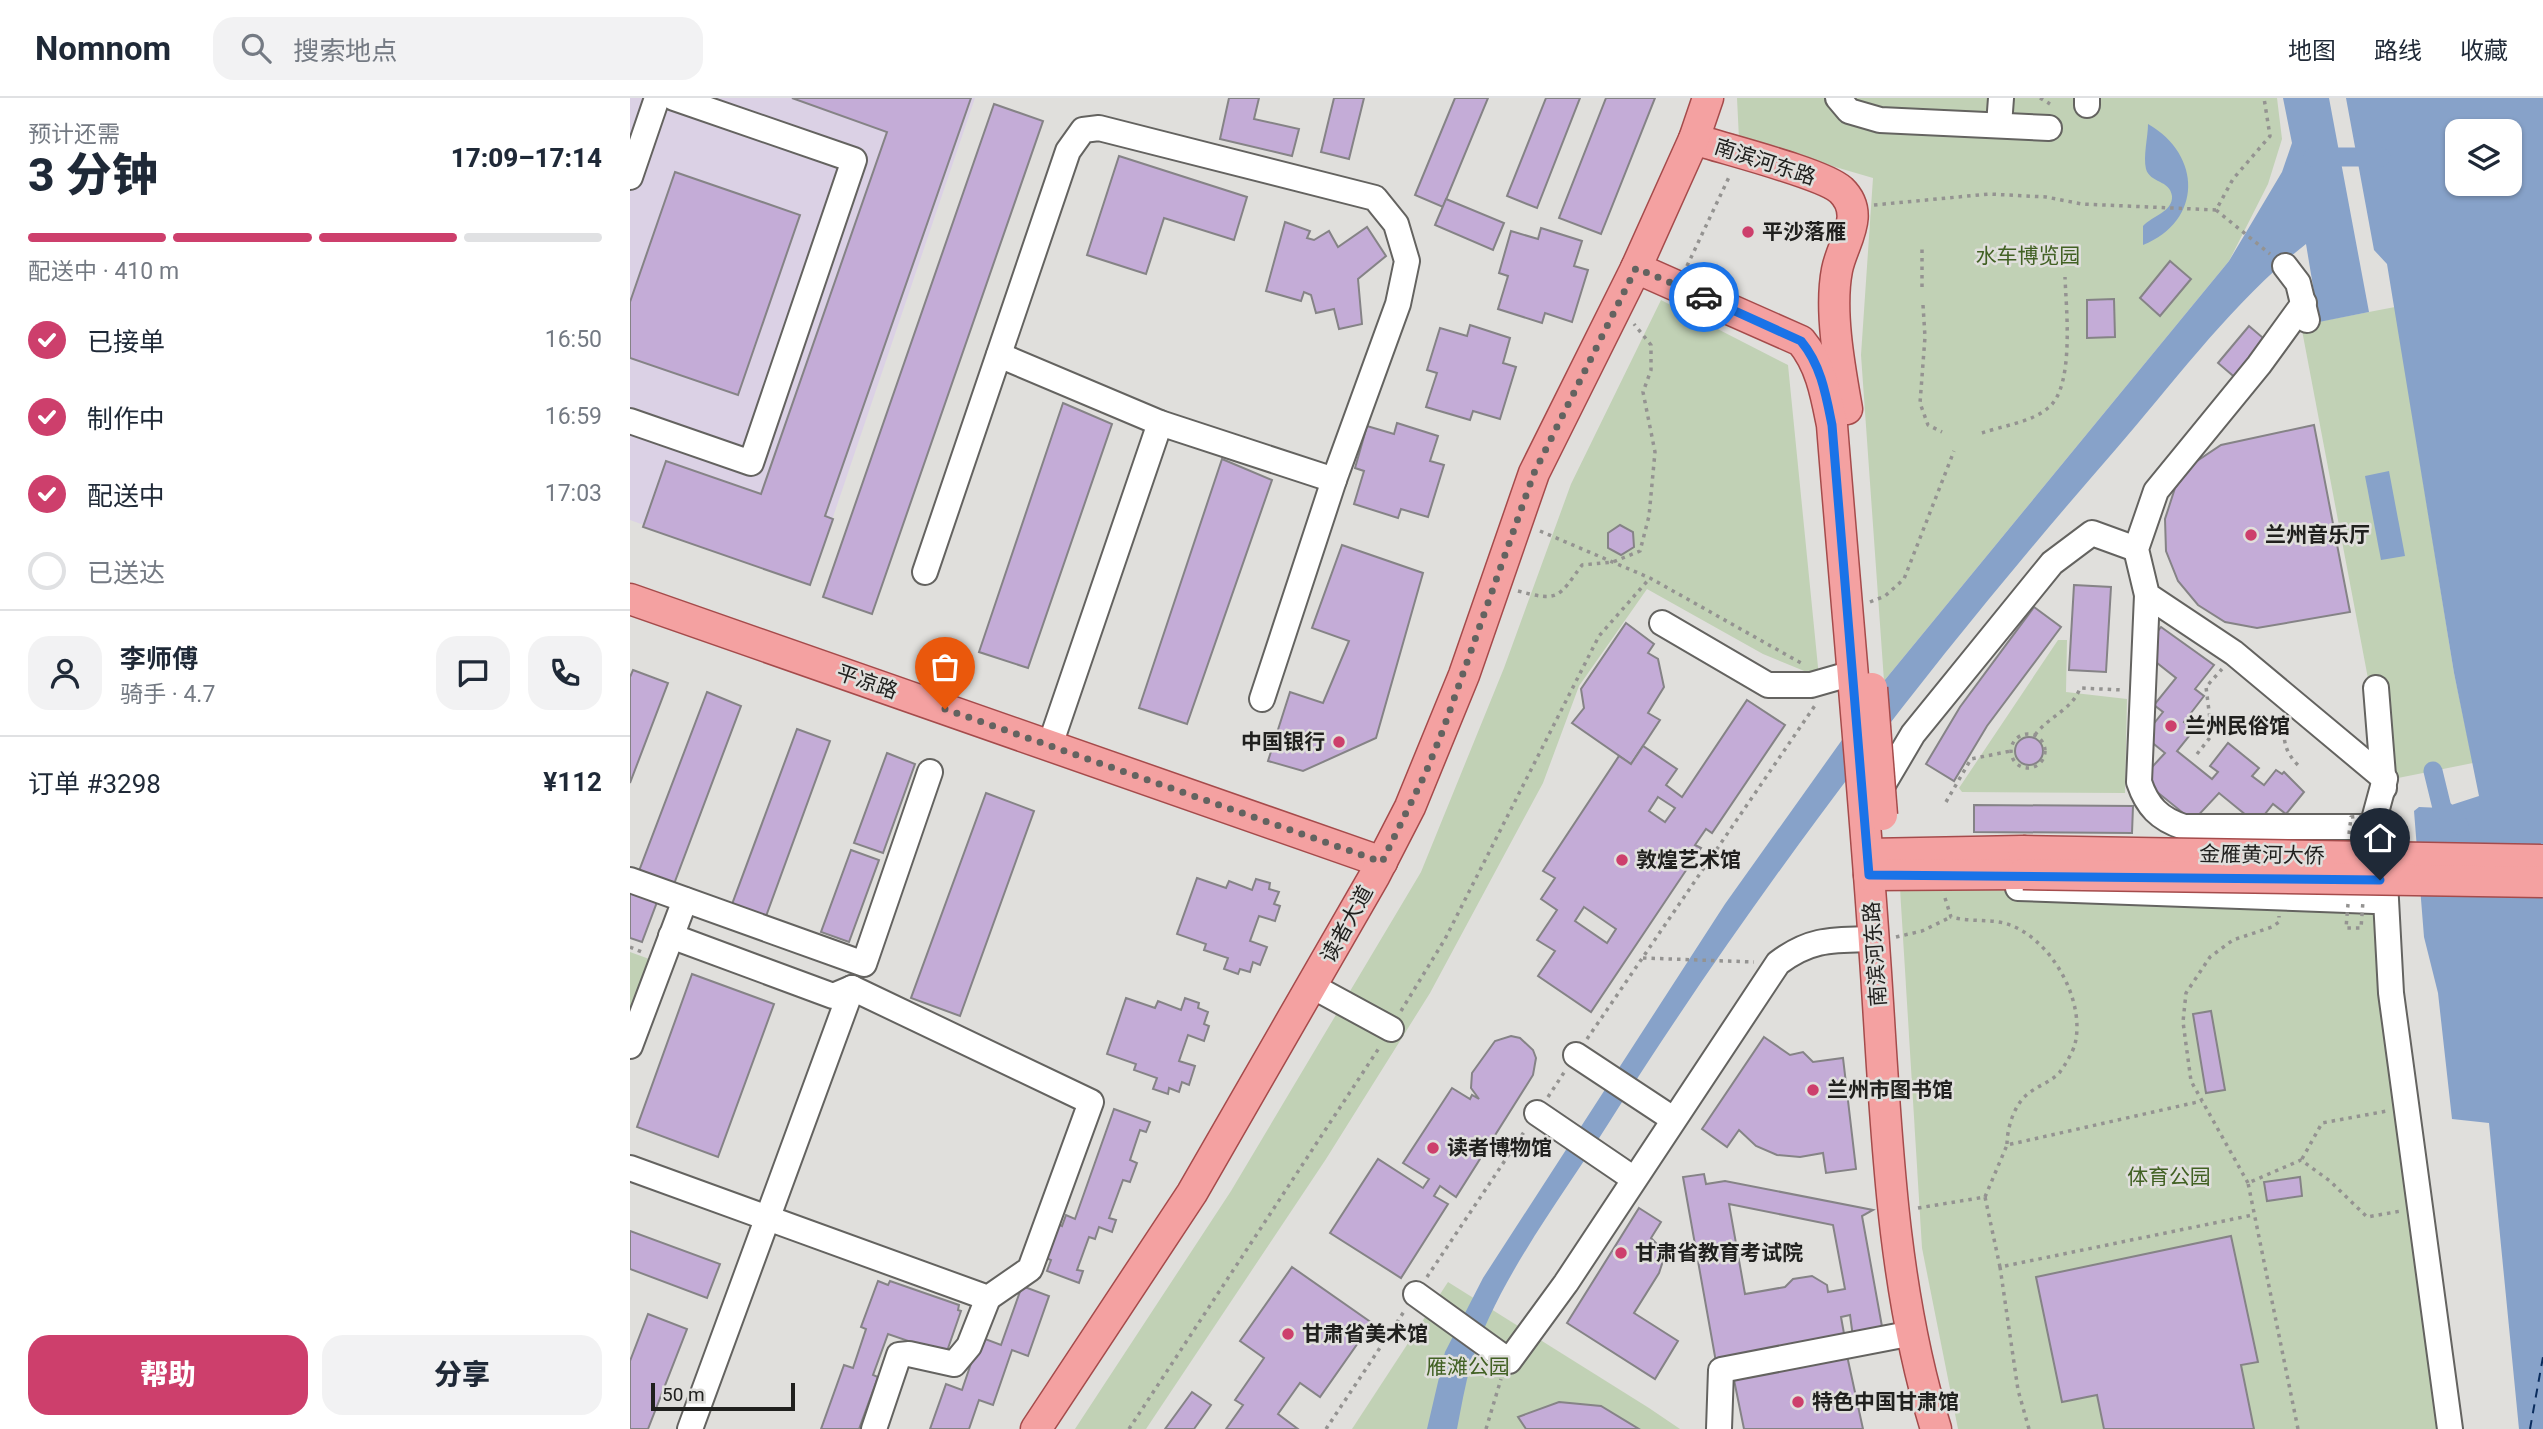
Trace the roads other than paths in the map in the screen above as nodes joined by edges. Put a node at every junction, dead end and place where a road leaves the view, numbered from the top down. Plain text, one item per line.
1 (657, 98) edge
2 (674, 98) edge
3 (1708, 98) edge
4 (1838, 98) edge
5 (2001, 98) edge
6 (2050, 116) road end
7 (1999, 125) junction
8 (1694, 139) junction
9 (630, 177) edge
10 (2285, 266) road end
11 (1636, 268) junction
12 (999, 355) junction
13 (630, 421) edge
14 (1160, 423) junction
15 (1334, 480) junction
16 (2136, 549) junction
17 (925, 572) dead end
18 (2147, 595) junction
19 (630, 599) edge
20 (1662, 623) dead end
21 (1860, 684) junction
22 (2376, 688) dead end
23 (1262, 699) dead end
24 (1050, 746) junction
25 (930, 772) dead end
26 (2385, 779) junction
27 (1874, 816) junction
28 (2372, 827) junction
29 (2543, 860) edge
30 (1382, 862) junction
31 (2023, 863) junction
32 (1877, 864) junction
33 (630, 880) edge
34 (2543, 883) edge
35 (685, 900) junction
36 (671, 936) junction
37 (1882, 938) junction
38 (1312, 986) junction
39 (852, 988) junction
40 (1391, 1029) dead end
41 (630, 1046) edge
42 (1582, 1059) dead end
43 (1666, 1114) junction
44 (1543, 1117) dead end
45 (630, 1168) edge
46 (1626, 1173) junction
47 (768, 1218) junction
48 (1416, 1294) dead end
49 (988, 1298) junction
50 (1913, 1334) junction
51 (690, 1429) edge
52 (874, 1429) edge
53 (1036, 1429) edge
54 (1719, 1429) edge
55 (1936, 1429) edge
56 (1954, 1429) edge
57 (2449, 1429) edge

1 - 9 street
2 - 13 street
3 - 8 main road, 南滨河东路
4 - 7 street
5 - 7 street
6 - 7 street
8 - 11 main road, 南滨河东路
8 - 21 main road, 南滨河东路
10 - 16 street
11 - 21 main road, 南滨河东路
11 - 30 main road, 读者大道
12 - 14 street
12 - 15 street
12 - 17 street
14 - 15 street
14 - 24 street
15 - 23 street
16 - 18 street
16 - 27 street
18 - 26 street
18 - 28 street
19 - 24 main road, 平凉路
20 - 21 street
21 - 27 main road, 南滨河东路, bridge
22 - 26 street
24 - 30 main road, 平凉路
25 - 35 street
26 - 28 street
26 - 57 street
27 - 32 main road, 南滨河东路
28 - 32 street
29 - 31 main road, 金雁黄河大侨, bridge
30 - 38 main road, 读者大道
31 - 32 main road
31 - 34 main road, 金雁黄河大侨, bridge
32 - 37 main road, 南滨河东路
33 - 35 street
35 - 36 street
36 - 39 street
36 - 41 street
37 - 43 street
37 - 50 main road, 南滨河东路
37 - 56 main road, 南滨河东路
38 - 40 street
38 - 53 main road, 读者大道
39 - 47 street
39 - 49 street
42 - 43 street
43 - 46 street
44 - 46 street
45 - 47 street
46 - 48 street
47 - 49 street
47 - 51 street
49 - 52 street
50 - 54 street
50 - 55 main road, 南滨河东路

